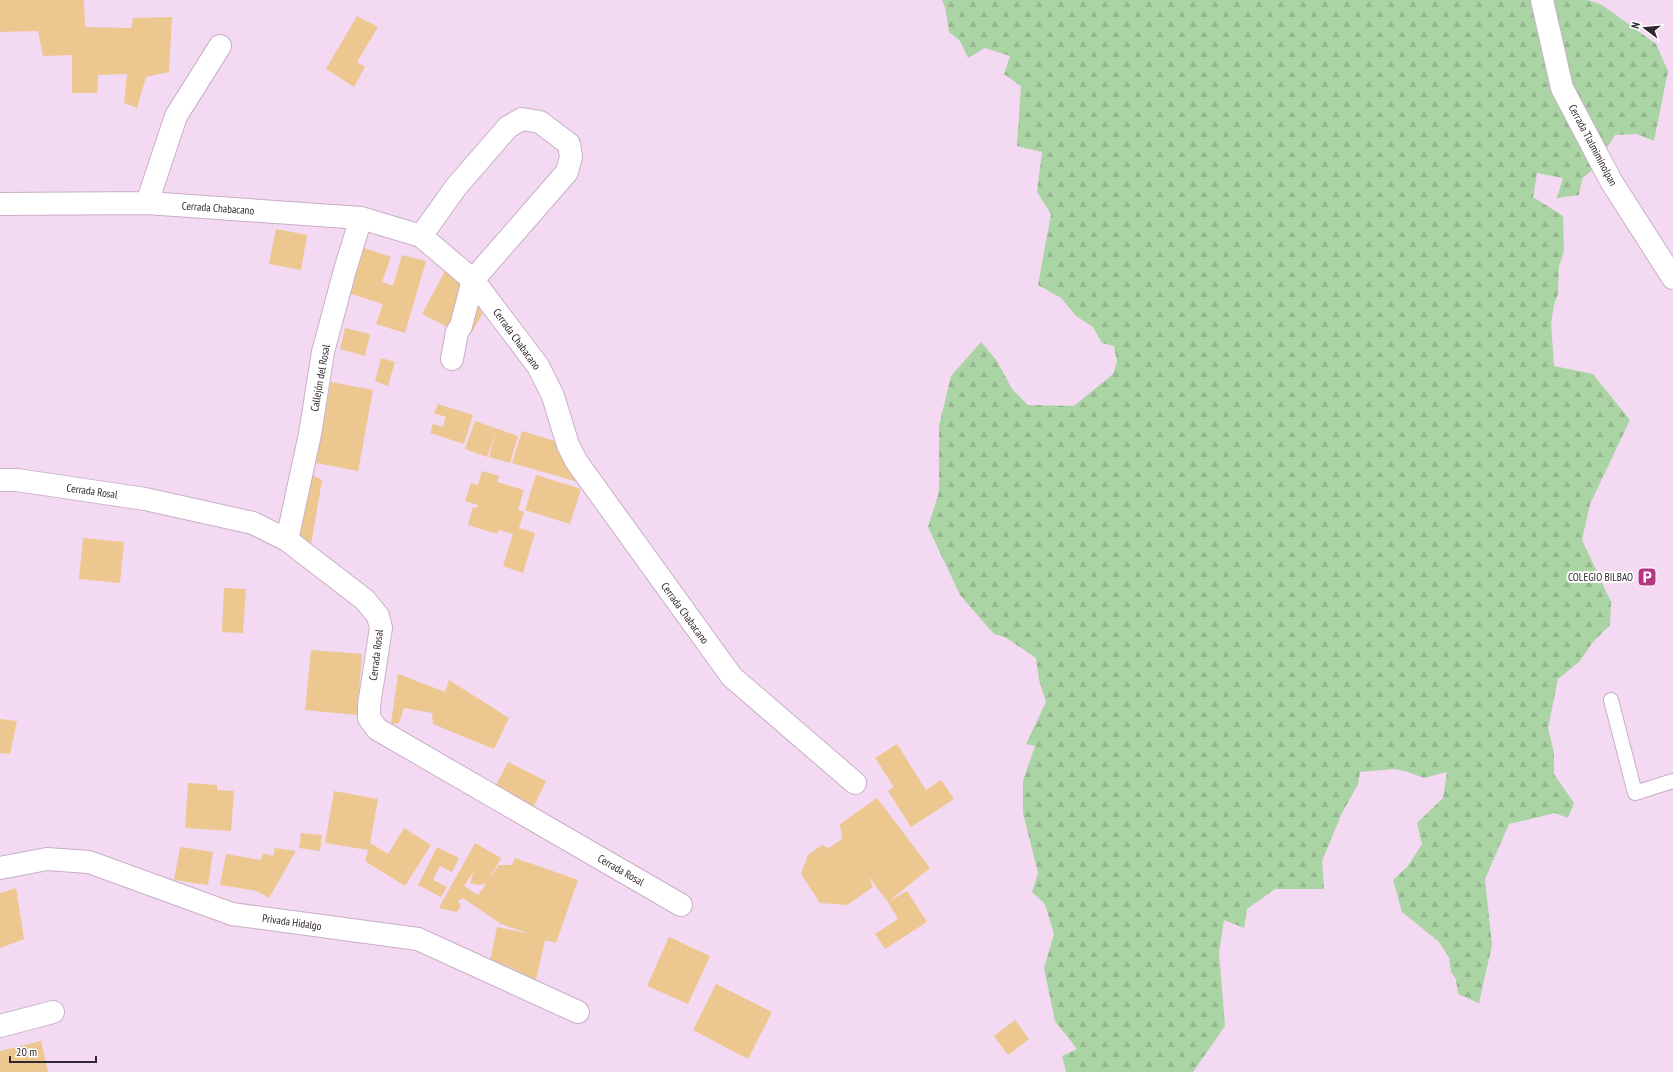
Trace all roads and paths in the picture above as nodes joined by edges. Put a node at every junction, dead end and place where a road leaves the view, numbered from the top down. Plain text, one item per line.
1 (1542, 0) edge
2 (220, 46) dead end
3 (147, 203) junction
4 (0, 204) edge
5 (361, 218) junction
6 (421, 236) junction
7 (1673, 278) edge
8 (473, 280) junction
9 (452, 359) dead end
10 (0, 480) edge
11 (287, 540) junction
12 (1610, 700) dead end
13 (1673, 781) edge
14 (855, 783) dead end
15 (0, 868) edge
16 (681, 905) dead end
17 (53, 1012) dead end
18 (578, 1012) dead end
19 (0, 1026) edge

1 - 7 street, Cerrada Tlalmiminolpan
2 - 3 street
3 - 4 street, Cerrada Chabacano
3 - 5 street, Cerrada Chabacano
5 - 6 street, Cerrada Chabacano
5 - 11 street, Callejón del Rosal
6 - 8 street, Cerrada Chabacano
6 - 8 street
8 - 9 street
8 - 14 street, Cerrada Chabacano
10 - 11 street, Cerrada Rosal
11 - 16 street, Cerrada Rosal
12 - 13 lane
15 - 18 street, Privada Hidalgo
17 - 19 street

